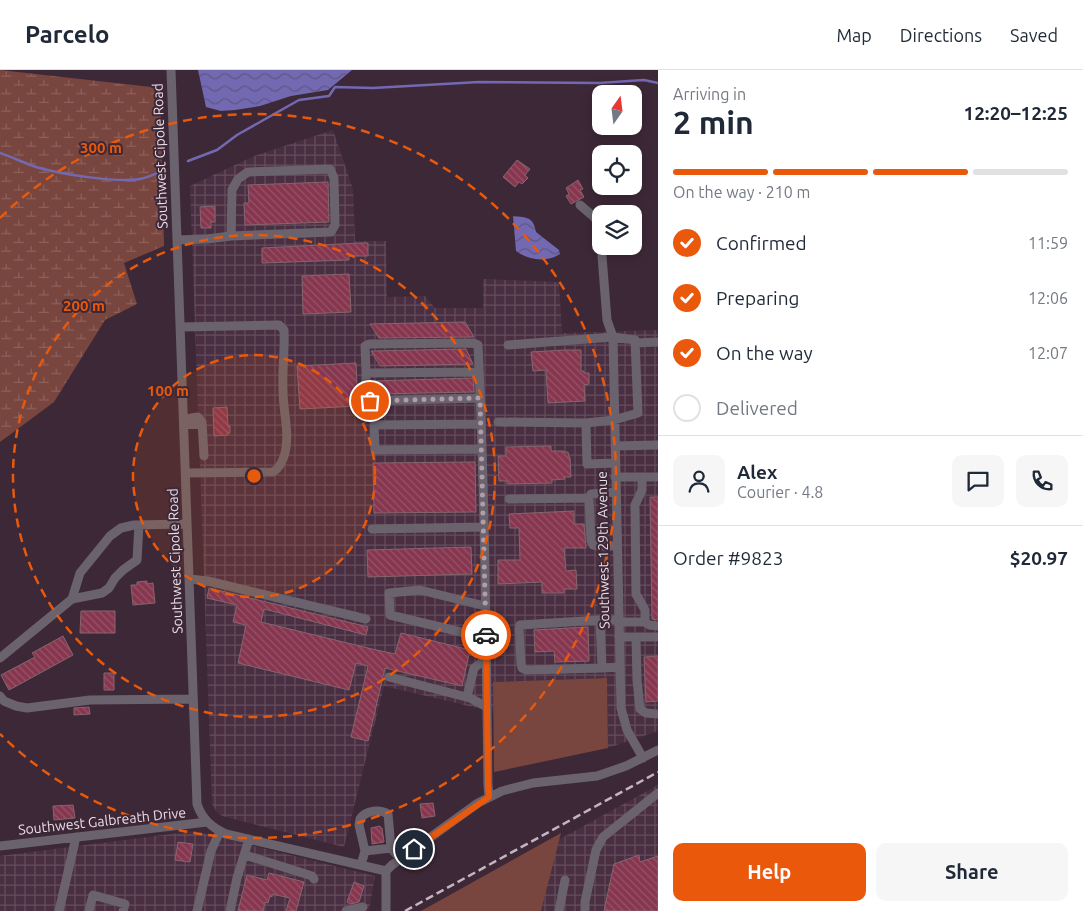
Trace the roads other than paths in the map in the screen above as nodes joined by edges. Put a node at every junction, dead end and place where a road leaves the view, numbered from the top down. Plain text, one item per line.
1 (171, 70) edge
2 (580, 205) dead end
3 (592, 215) edge
4 (231, 236) junction
5 (177, 240) junction
6 (602, 255) edge
7 (181, 327) junction
8 (613, 337) junction
9 (658, 342) edge
10 (636, 343) junction
11 (508, 345) dead end
12 (366, 371) junction
13 (479, 372) junction
14 (480, 398) junction
15 (614, 420) junction
16 (184, 422) junction
17 (498, 422) dead end
18 (586, 423) junction
19 (481, 424) junction
20 (658, 445) edge
21 (615, 446) junction
22 (482, 449) junction
23 (204, 456) dead end
24 (615, 463) junction
25 (186, 473) junction
26 (615, 477) junction
27 (642, 477) junction
28 (658, 477) edge
29 (616, 492) junction
30 (590, 498) junction
31 (509, 499) dead end
32 (187, 524) junction
33 (140, 525) junction
34 (484, 527) junction
35 (372, 529) dead end
36 (617, 546) junction
37 (190, 579) junction
38 (72, 599) junction
39 (485, 606) junction
40 (366, 619) dead end
41 (600, 620) junction
42 (619, 621) junction
43 (645, 622) junction
44 (658, 626) edge
45 (619, 637) junction
46 (636, 637) junction
47 (658, 637) edge
48 (486, 638) junction
49 (0, 658) edge
50 (486, 659) junction
51 (602, 668) junction
52 (620, 668) junction
53 (389, 677) dead end
54 (0, 696) edge
55 (467, 697) junction
56 (194, 699) junction
57 (487, 707) junction
58 (658, 714) edge
59 (658, 750) edge
60 (643, 758) junction
61 (658, 793) edge
62 (489, 797) junction
63 (207, 822) junction
64 (220, 831) junction
65 (76, 837) junction
66 (249, 840) junction
67 (0, 846) edge
68 (392, 848) junction
69 (365, 851) junction
70 (245, 855) junction
71 (400, 859) junction
72 (361, 866) junction
73 (386, 871) junction
74 (314, 879) dead end
75 (565, 880) dead end
76 (363, 907) dead end
77 (59, 911) edge
78 (90, 911) edge
79 (123, 911) edge
80 (197, 911) edge
81 (230, 911) edge
82 (346, 911) edge
83 (386, 911) edge
84 (559, 911) edge
85 (585, 911) edge

1 - 5 street, Southwest Cipole Road
2 - 3 street
4 - 4 street
4 - 5 street
5 - 7 street, Southwest Cipole Road
6 - 8 street, Southwest 129th Avenue
7 - 16 street, Southwest Cipole Road
7 - 25 street
8 - 10 street
8 - 11 street
8 - 15 street, Southwest 129th Avenue
9 - 10 street
10 - 15 street
12 - 13 street
12 - 13 street
12 - 14 street
13 - 14 street
14 - 19 street
15 - 18 street
15 - 21 street, Southwest 129th Avenue
16 - 23 street
16 - 25 street, Southwest Cipole Road
17 - 18 street
18 - 24 street
19 - 22 street
19 - 22 street
20 - 21 street
21 - 24 street, Southwest 129th Avenue
22 - 34 street
24 - 26 street, Southwest 129th Avenue
25 - 32 street, Southwest Cipole Road
26 - 27 street
26 - 29 street, Southwest 129th Avenue
27 - 28 street
27 - 43 street
29 - 30 street
29 - 36 street, Southwest 129th Avenue
30 - 31 street
30 - 36 street
32 - 33 street
32 - 37 street, Southwest Cipole Road
33 - 38 street
33 - 38 street
34 - 35 street
34 - 39 street
36 - 42 street, Southwest 129th Avenue
37 - 40 street
37 - 56 street, Southwest Cipole Road
38 - 49 street
39 - 48 street
39 - 48 street
41 - 42 street
41 - 51 street
41 - 51 street
42 - 43 street
42 - 45 street, Southwest 129th Avenue
43 - 44 street
45 - 46 street
45 - 52 street, Southwest 129th Avenue
46 - 47 street
46 - 58 street
48 - 50 street
50 - 55 street
50 - 57 street
51 - 52 street
52 - 60 street, Southwest 129th Avenue
53 - 55 street
54 - 56 street
55 - 57 street
56 - 63 street, Southwest Cipole Road
57 - 62 street
59 - 60 street
60 - 62 street
61 - 85 street
62 - 71 street
63 - 64 street
63 - 65 street, Southwest Galbreath Drive
64 - 66 street
64 - 80 street
65 - 67 street, Southwest Galbreath Drive
65 - 77 street
66 - 70 street
66 - 72 street
68 - 69 street
68 - 69 street
68 - 71 street
69 - 72 street
70 - 74 street
70 - 81 street
71 - 73 street
72 - 73 street
73 - 83 street
75 - 84 street
76 - 82 street
78 - 79 street

